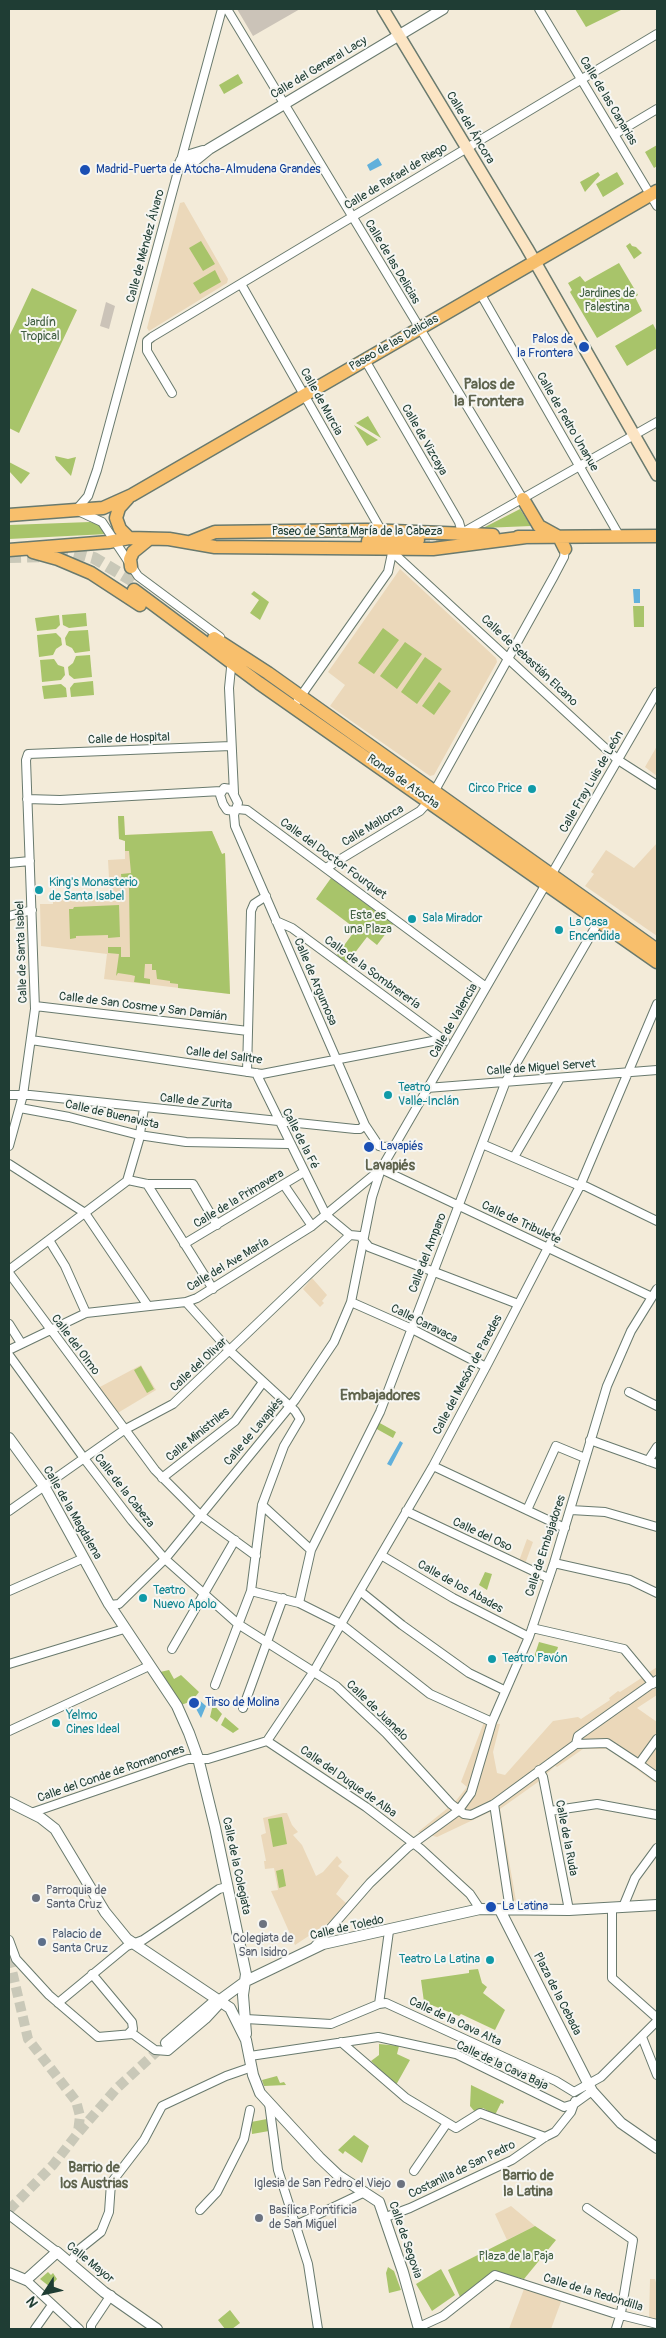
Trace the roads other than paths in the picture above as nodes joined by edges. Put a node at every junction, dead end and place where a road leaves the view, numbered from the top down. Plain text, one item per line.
1 (222, 9) edge
2 (227, 9) edge
3 (382, 9) edge
4 (443, 9) edge
5 (539, 9) edge
6 (657, 34) edge
7 (398, 35) junction
8 (582, 80) junction
9 (284, 104) junction
10 (657, 109) edge
11 (615, 134) junction
12 (466, 148) junction
13 (180, 162) junction
14 (654, 193) edge
15 (657, 206) edge
16 (352, 218) junction
17 (534, 261) junction
18 (241, 284) junction
19 (480, 293) junction
20 (419, 329) junction
21 (365, 360) junction
22 (172, 393) dead end
23 (304, 395) junction
24 (657, 422) edge
25 (634, 435) junction
26 (580, 466) junction
27 (657, 475) edge
28 (132, 495) junction
29 (523, 499) junction
30 (76, 510) junction
31 (9, 515) edge
32 (382, 530) junction
33 (462, 533) junction
34 (657, 536) edge
35 (526, 537) junction
36 (559, 537) junction
37 (573, 537) junction
38 (620, 537) junction
39 (123, 539) junction
40 (149, 539) junction
41 (418, 540) tunnel mouth
42 (190, 542) junction
43 (565, 549) junction
44 (14, 550) edge
45 (390, 551) junction
46 (131, 567) junction
47 (136, 587) tunnel mouth
48 (509, 658) junction
49 (231, 668) junction
50 (263, 678) junction
51 (657, 692) edge
52 (297, 702) junction
53 (231, 746) junction
54 (28, 754) joint
55 (618, 760) junction
56 (232, 768) junction
57 (657, 785) edge
58 (222, 789) junction
59 (234, 793) junction
60 (432, 796) junction
61 (27, 799) junction
62 (236, 810) junction
63 (30, 861) junction
64 (9, 863) edge
65 (326, 868) junction
66 (548, 879) junction
67 (266, 896) junction
68 (32, 910) junction
69 (9, 916) edge
70 (276, 921) junction
71 (599, 921) junction
72 (657, 950) edge
73 (657, 962) edge
74 (486, 987) junction
75 (657, 1004) edge
76 (35, 1006) junction
77 (248, 1031) junction
78 (443, 1039) junction
79 (32, 1040) junction
80 (453, 1046) junction
81 (337, 1061) junction
82 (657, 1070) edge
83 (251, 1073) junction
84 (628, 1073) junction
85 (558, 1080) junction
86 (506, 1081) junction
87 (427, 1088) junction
88 (9, 1095) edge
89 (23, 1095) junction
90 (20, 1108) junction
91 (144, 1108) junction
92 (279, 1122) junction
93 (364, 1125) junction
94 (139, 1135) junction
95 (290, 1144) junction
96 (482, 1144) junction
97 (9, 1146) edge
98 (393, 1146) junction
99 (514, 1157) junction
100 (9, 1164) edge
101 (381, 1169) junction
102 (304, 1172) junction
103 (128, 1180) junction
104 (146, 1184) junction
105 (284, 1184) junction
106 (580, 1186) junction
107 (458, 1206) junction
108 (85, 1213) junction
109 (326, 1215) junction
110 (657, 1221) edge
111 (216, 1225) junction
112 (312, 1226) junction
113 (350, 1235) junction
114 (49, 1240) junction
115 (364, 1240) junction
116 (184, 1244) junction
117 (547, 1248) junction
118 (9, 1271) edge
119 (434, 1271) junction
120 (213, 1289) junction
121 (655, 1294) edge
122 (186, 1302) junction
123 (351, 1302) junction
124 (518, 1304) junction
125 (148, 1306) junction
126 (86, 1313) junction
127 (9, 1324) edge
128 (412, 1329) junction
129 (50, 1331) junction
130 (21, 1343) junction
131 (9, 1350) edge
132 (230, 1351) junction
133 (9, 1355) edge
134 (486, 1367) junction
135 (263, 1382) junction
136 (629, 1392) dead end
137 (657, 1406) edge
138 (289, 1408) junction
139 (124, 1430) junction
140 (9, 1438) edge
141 (590, 1440) junction
142 (657, 1447) edge
143 (84, 1458) junction
144 (584, 1458) junction
145 (648, 1461) junction
146 (657, 1464) edge
147 (433, 1466) junction
148 (162, 1478) junction
149 (44, 1486) junction
150 (262, 1505) junction
151 (527, 1510) junction
152 (571, 1510) junction
153 (9, 1511) edge
154 (406, 1511) junction
155 (200, 1515) junction
156 (657, 1527) edge
157 (565, 1528) junction
158 (235, 1540) junction
159 (311, 1550) junction
160 (381, 1555) junction
161 (256, 1556) junction
162 (84, 1558) junction
163 (165, 1559) junction
164 (554, 1563) junction
165 (548, 1578) junction
166 (9, 1591) edge
167 (251, 1591) junction
168 (360, 1591) junction
169 (657, 1593) edge
170 (204, 1594) junction
171 (283, 1598) junction
172 (299, 1603) junction
173 (109, 1604) junction
174 (238, 1624) junction
175 (341, 1624) junction
176 (532, 1628) junction
177 (124, 1629) junction
178 (528, 1637) junction
179 (267, 1642) junction
180 (172, 1649) dead end
181 (9, 1664) edge
182 (149, 1666) junction
183 (314, 1671) junction
184 (655, 1682) edge
185 (216, 1685) dead end
186 (504, 1690) junction
187 (243, 1708) dead end
188 (492, 1722) junction
189 (9, 1731) edge
190 (657, 1739) edge
191 (268, 1741) junction
192 (576, 1744) junction
193 (198, 1758) junction
194 (639, 1764) junction
195 (539, 1770) junction
196 (657, 1777) edge
197 (9, 1802) edge
198 (494, 1804) junction
199 (458, 1810) junction
200 (550, 1811) junction
201 (32, 1813) junction
202 (657, 1815) edge
203 (414, 1843) junction
204 (657, 1848) edge
205 (227, 1887) junction
206 (657, 1905) edge
207 (623, 1907) junction
208 (612, 1908) junction
209 (497, 1910) junction
210 (569, 1910) junction
211 (389, 1930) junction
212 (9, 1942) edge
213 (132, 1944) junction
214 (313, 1947) junction
215 (9, 1953) edge
216 (16, 1959) junction
217 (92, 1974) junction
218 (246, 1981) junction
219 (220, 2000) junction
220 (58, 2003) junction
221 (379, 2004) junction
222 (246, 2019) junction
223 (657, 2020) edge
224 (128, 2034) junction
225 (642, 2037) junction
226 (246, 2040) junction
227 (341, 2042) junction
228 (166, 2043) tunnel mouth
229 (250, 2056) junction
230 (252, 2067) junction
231 (657, 2075) edge
232 (590, 2088) junction
233 (574, 2092) junction
234 (270, 2102) junction
235 (574, 2104) junction
236 (250, 2110) dead end
237 (285, 2119) junction
238 (447, 2123) junction
239 (273, 2125) junction
240 (545, 2137) junction
241 (657, 2148) edge
242 (414, 2171) dead end
243 (364, 2192) junction
244 (587, 2208) dead end
245 (200, 2210) dead end
246 (9, 2215) edge
247 (386, 2217) junction
248 (296, 2225) junction
249 (57, 2252) junction
250 (70, 2262) junction
251 (11, 2275) edge
252 (28, 2283) junction
253 (111, 2295) junction
254 (52, 2305) junction
255 (620, 2315) junction
256 (657, 2324) edge
257 (435, 2325) edge
258 (419, 2328) edge
259 (35, 2329) edge
260 (79, 2329) edge
261 (91, 2329) edge
262 (157, 2329) edge
263 (318, 2329) edge
264 (616, 2329) edge

1 - 13 street, Calle de Méndez Álvaro
2 - 9 street, Calle de las Delicias
3 - 7 main road, Calle del Áncora
4 - 7 street, Calle del General Lacy
5 - 8 street, Calle de las Canarias
6 - 8 street, Calle de Rafael de Riego
7 - 9 street, Calle del General Lacy
7 - 12 main road, Calle del Áncora
8 - 11 street, Calle de las Canarias
8 - 12 street, Calle de Rafael de Riego
9 - 13 street, Calle del General Lacy
9 - 16 street, Calle de las Delicias
10 - 11 street
11 - 14 street, Calle de las Canarias
12 - 16 street, Calle de Rafael de Riego
12 - 17 main road, Calle del Áncora
13 - 30 street, Calle de Méndez Álvaro
14 - 15 street, Calle de las Canarias
14 - 17 main road, Paseo de las Delicias
16 - 18 street, Calle de Rafael de Riego
16 - 20 street, Calle de las Delicias
17 - 19 main road, Paseo de las Delicias
17 - 25 main road, Calle del Áncora
18 - 22 street, Calle de Rafael de Riego
18 - 23 street, Calle de Murcia
19 - 20 main road, Paseo de las Delicias
19 - 26 street, Calle de Pedro Unanue
20 - 21 main road, Paseo de las Delicias
20 - 29 street, Calle de las Delicias
21 - 23 main road, Paseo de las Delicias
21 - 33 street, Calle de Vizcaya
23 - 28 main road, Paseo de las Delicias
23 - 32 street, Calle de Murcia
24 - 25 street
25 - 26 street
25 - 27 main road, Calle del Áncora
26 - 29 street
26 - 38 street, Calle de Pedro Unanue
28 - 30 main road, Paseo de las Delicias
28 - 39 main road
29 - 33 street
29 - 36 main road
30 - 31 main road, Paseo de las Delicias
30 - 39 street, Ronda de Atocha
32 - 33 main road, Paseo de Santa María de la Cabeza
32 - 42 main road, Paseo de Santa María de la Cabeza
33 - 35 main road, Paseo de Santa María de la Cabeza
34 - 38 main road, Paseo de Santa María de la Cabeza
35 - 36 main road, Paseo de Santa María de la Cabeza
35 - 45 main road, Paseo de Santa María de la Cabeza
36 - 37 main road, Paseo de Santa María de la Cabeza
36 - 43 main road
37 - 38 main road, Paseo de Santa María de la Cabeza
37 - 43 main road
39 - 40 main road, Paseo de Santa María de la Cabeza
39 - 44 main road, Paseo de Santa María de la Cabeza
39 - 46 street, Ronda de Atocha
40 - 42 main road, Paseo de Santa María de la Cabeza
40 - 46 main road
41 - 42 main road, Paseo de Santa María de la Cabeza
42 - 45 main road, Paseo de Santa María de la Cabeza
43 - 48 street
44 - 49 main road, Ronda de Atocha
45 - 48 street, Calle de Sebastián Elcano
45 - 52 street
46 - 50 street, Ronda de Atocha
47 - 50 main road, Ronda de Atocha
48 - 55 street, Calle de Sebastián Elcano
48 - 60 street
49 - 50 main road, Ronda de Atocha
49 - 53 street
50 - 52 main road, Ronda de Atocha
51 - 55 street, Calle Fray Luis de León
52 - 60 main road, Ronda de Atocha
53 - 54 street, Calle de Hospital
53 - 56 street
54 - 61 street, Calle de Santa Isabel
55 - 57 street, Calle de Sebastián Elcano
55 - 66 street, Calle Fray Luis de León
56 - 58 street
56 - 59 street
58 - 59 street
58 - 61 street
58 - 62 street
59 - 62 street, Calle de Argumosa
60 - 65 street, Calle Mallorca
60 - 66 main road, Ronda de Atocha
61 - 63 street, Calle de Santa Isabel
62 - 65 street, Calle del Doctor Fourquet
62 - 67 street, Calle de Argumosa
63 - 64 street
63 - 68 street, Calle de Santa Isabel
65 - 74 street, Calle del Doctor Fourquet
66 - 71 main road
66 - 72 main road
66 - 74 street, Calle de Valencia
67 - 70 street, Calle de Argumosa
67 - 77 street
68 - 69 street
68 - 76 street, Calle de Santa Isabel
70 - 78 street, Calle de la Sombrerería
70 - 81 street, Calle de Argumosa
71 - 73 main road
71 - 86 street, Calle del Amparo
74 - 80 street, Calle de Valencia
75 - 84 street, Calle del Mesón de Paredes
76 - 77 street, Calle de San Cosme y San Damián
76 - 79 street, Calle de Santa Isabel
77 - 83 street
78 - 80 street, Calle de la Sombrerería
78 - 81 street, Calle del Salitre
79 - 83 street, Calle del Salitre
79 - 89 street, Calle de Santa Isabel
80 - 87 street, Calle de Valencia
81 - 83 street, Calle del Salitre
81 - 93 street, Calle de Argumosa
82 - 84 street, Calle de Miguel Servet
83 - 92 street, Calle de la Fé
84 - 85 street, Calle de Miguel Servet
84 - 106 street, Calle del Mesón de Paredes
85 - 86 street, Calle de Miguel Servet
85 - 99 street
86 - 87 street, Calle de Miguel Servet
86 - 96 street, Calle del Amparo
87 - 98 street, Calle de Valencia
88 - 89 street, Calle de Zurita
89 - 90 street, Calle de Santa Isabel
89 - 91 street, Calle de Zurita
90 - 94 street, Calle de Buenavista
90 - 97 street, Calle de Santa Isabel
91 - 92 street, Calle de Zurita
91 - 94 street
92 - 93 street, Calle de Zurita
92 - 95 street, Calle de la Fé
93 - 98 street, Calle de Argumosa
94 - 95 street, Calle de Buenavista
94 - 103 street
95 - 102 street, Calle de la Fé
96 - 99 street
96 - 107 street, Calle del Amparo
98 - 101 street, Calle de Valencia
99 - 106 street
100 - 108 street
101 - 107 street, Calle de Tribulete
101 - 109 street, Calle del Ave María
101 - 115 street, Calle de Lavapiés
102 - 105 street, Calle de la Primavera
102 - 109 street, Calle de la Fé
103 - 104 street
103 - 108 street
104 - 111 street
104 - 116 street
105 - 111 street, Calle de la Primavera
105 - 112 street
106 - 110 street
106 - 117 street, Calle del Mesón de Paredes
107 - 117 street, Calle de Tribulete
107 - 119 street, Calle del Amparo
108 - 114 street
108 - 125 street
109 - 112 street, Calle del Ave María
109 - 113 street
111 - 116 street, Calle de la Primavera
112 - 120 street, Calle del Ave María
113 - 115 street
113 - 132 street, Calle del Olivar
114 - 118 street
114 - 126 street
115 - 119 street
115 - 123 street, Calle de Lavapiés
116 - 120 street
117 - 121 street, Calle de Tribulete
117 - 124 street, Calle del Mesón de Paredes
118 - 129 street, Calle del Olmo
119 - 124 street
119 - 128 street, Calle del Amparo
120 - 122 street, Calle del Ave María
121 - 141 street, Calle de Embajadores
122 - 125 street, Calle del Ave María
122 - 132 street
123 - 128 street, Calle Caravaca
123 - 138 street, Calle de Lavapiés
124 - 134 street, Calle del Mesón de Paredes
125 - 126 street, Calle del Ave María
126 - 129 street, Calle del Ave María
127 - 130 street
128 - 134 street, Calle Caravaca
128 - 159 street, Calle del Amparo
129 - 130 street, Calle del Ave María
129 - 139 street, Calle del Olmo
130 - 131 street, Calle del Ave María
132 - 135 street
132 - 139 street, Calle del Olivar
133 - 143 street, Calle de la Cabeza
134 - 147 street, Calle del Mesón de Paredes
135 - 138 street
135 - 148 street, Calle Ministriles
136 - 137 street
138 - 150 street
138 - 155 street, Calle de Lavapiés
139 - 143 street, Calle del Olivar
139 - 148 street, Calle del Olmo
140 - 149 street, Calle de la Magdalena
141 - 144 street, Calle de Embajadores
141 - 145 street
142 - 145 street
143 - 149 street, Calle del Olivar
143 - 163 street, Calle de la Cabeza
144 - 151 street
144 - 152 street, Calle de Embajadores
145 - 146 street
147 - 151 street
147 - 154 street, Calle del Mesón de Paredes
148 - 155 street, Calle del Olmo
149 - 153 street, Calle del Olivar
149 - 162 street, Calle de la Magdalena
150 - 159 street
150 - 161 street
151 - 157 street
152 - 156 street
152 - 157 street, Calle de Embajadores
154 - 160 street, Calle del Mesón de Paredes
154 - 165 street, Calle del Oso
155 - 158 street, Calle del Olmo
155 - 163 street, Calle de Lavapiés
157 - 164 street, Calle de Embajadores
158 - 161 street, Calle del Olmo
158 - 170 street
159 - 172 street, Calle del Amparo
160 - 168 street, Calle del Mesón de Paredes
160 - 178 street, Calle de los Abades
161 - 167 street
162 - 166 street
162 - 173 street, Calle de la Magdalena
163 - 170 street, Calle de la Cabeza
163 - 173 street, Calle de Lavapiés
164 - 165 street, Calle de Embajadores
164 - 169 street
165 - 176 street, Calle de Embajadores
167 - 171 street
167 - 174 street
168 - 175 street, Calle del Mesón de Paredes
168 - 186 street
170 - 174 street, Calle de la Cabeza
170 - 180 street
171 - 172 street
171 - 179 street
172 - 175 street
173 - 177 street, Calle de la Magdalena
174 - 179 street, Calle de la Cabeza
174 - 185 street
175 - 183 street, Calle del Mesón de Paredes
175 - 188 street
176 - 178 street, Calle de Embajadores
176 - 184 street
177 - 181 street
177 - 182 street, Calle de la Magdalena
178 - 186 street, Calle de Embajadores
179 - 183 street, Calle de Juanelo
179 - 187 street
182 - 189 street
182 - 193 street, Calle de la Colegiata
183 - 191 street, Calle del Mesón de Paredes
183 - 199 street, Calle de Juanelo
184 - 192 street
186 - 188 street, Calle de Embajadores
188 - 199 street, Calle de Embajadores
190 - 194 street
191 - 193 street, Calle del Conde de Romanones
191 - 203 street, Calle del Duque de Alba
192 - 194 street
192 - 195 street
193 - 201 street, Calle del Conde de Romanones
193 - 205 street, Calle de la Colegiata
194 - 196 street
195 - 198 street
195 - 200 street, Calle de la Ruda
197 - 201 street
198 - 199 street
198 - 209 street
199 - 203 street, Calle de Embajadores
200 - 202 street
200 - 210 street, Calle de la Ruda
201 - 213 street
203 - 209 street, Calle del Duque de Alba
203 - 214 street, Calle de Embajadores
204 - 207 street
205 - 213 street
205 - 218 street, Calle de la Colegiata
206 - 207 street, Calle de Toledo
207 - 208 street, Calle de Toledo
208 - 210 street, Calle de Toledo
208 - 223 street
209 - 210 street, Calle de Toledo
209 - 211 street, Calle de Toledo
209 - 232 street, Plaza de la Cebada
211 - 214 street, Calle de Toledo
211 - 221 street
212 - 216 street
213 - 217 street
213 - 219 street
214 - 218 street, Calle de Toledo
215 - 216 street
216 - 220 street
217 - 220 street
217 - 224 street
218 - 219 street, Calle de Toledo
218 - 222 street, Calle de la Colegiata
219 - 224 street, Calle de Toledo
219 - 226 street
219 - 228 street, Calle de Toledo
220 - 224 street
221 - 222 street
221 - 233 street, Calle de la Cava Alta
222 - 226 street, Calle de la Colegiata
223 - 225 street
225 - 231 street
225 - 232 street
226 - 229 street, Calle de Segovia
227 - 229 street, Calle de la Cava Baja
227 - 235 street, Calle de la Cava Baja
227 - 238 street
229 - 230 street, Calle de Segovia
230 - 234 street, Calle de Segovia
230 - 250 street
232 - 233 street
232 - 235 street
232 - 241 street, Plaza de la Cebada
233 - 235 street
234 - 237 street, Calle de Segovia
234 - 239 street
235 - 240 street, Costanilla de San Pedro
236 - 245 street
237 - 239 street
237 - 243 street, Calle de Segovia
238 - 240 street
238 - 242 street
239 - 248 street
240 - 247 street, Costanilla de San Pedro
243 - 247 street, Calle de Segovia
243 - 248 street
244 - 255 street
246 - 249 street, Calle Mayor
247 - 258 street, Calle de Segovia
248 - 263 street
249 - 250 street, Calle Mayor
249 - 252 street
250 - 253 street, Calle Mayor
251 - 252 street
252 - 254 street
253 - 261 street
253 - 262 street, Calle Mayor
254 - 259 street
254 - 260 street
255 - 256 street, Calle de la Redondilla
255 - 257 street, Calle de la Redondilla
255 - 264 street
257 - 258 street

